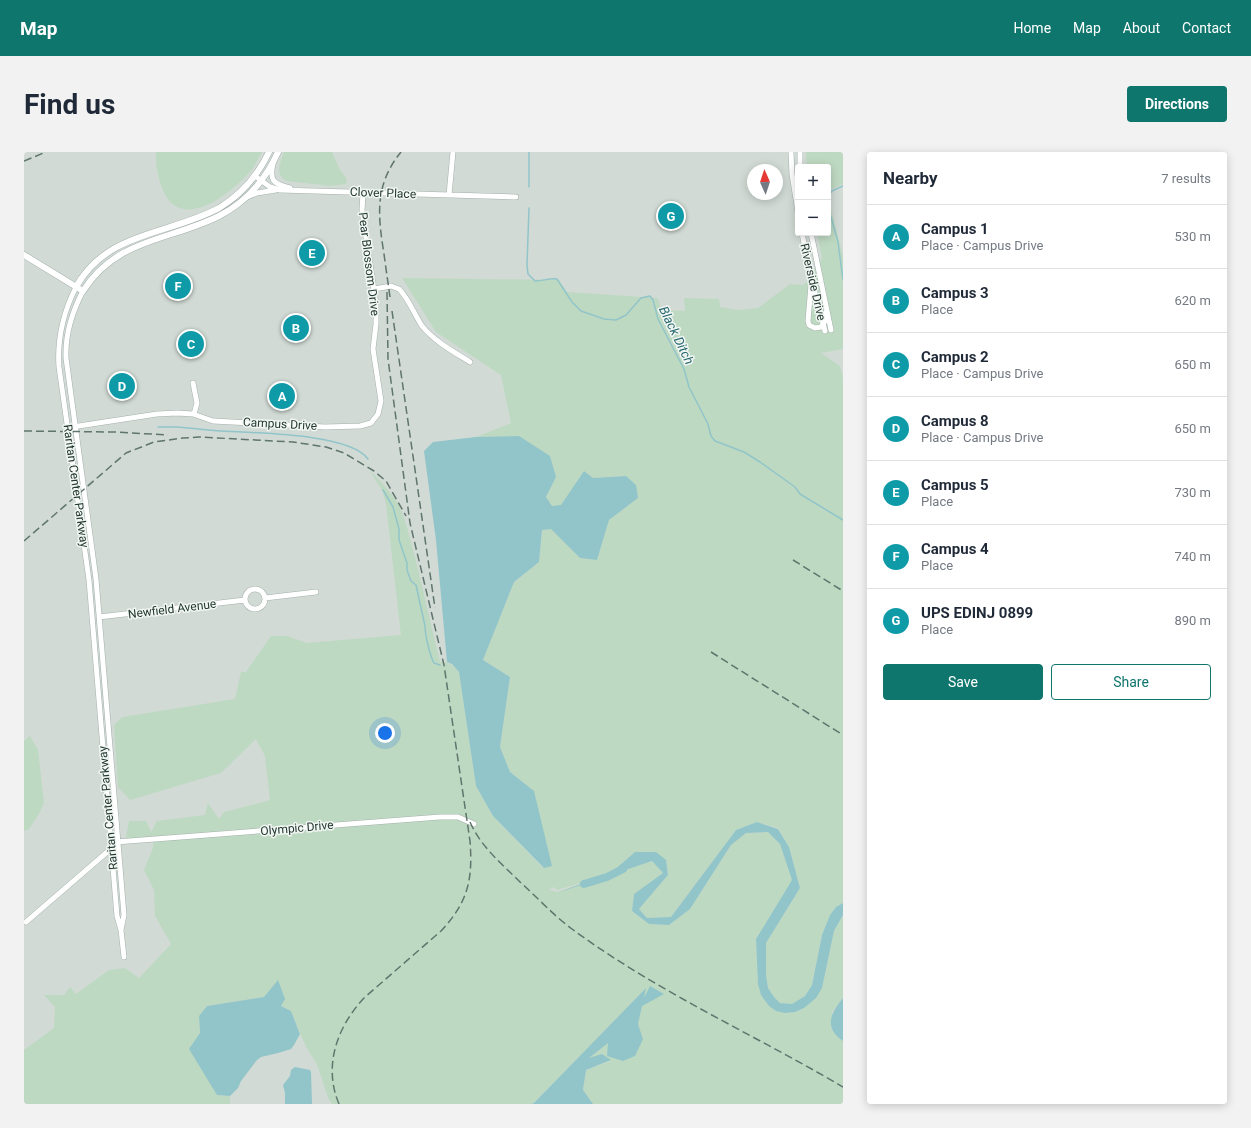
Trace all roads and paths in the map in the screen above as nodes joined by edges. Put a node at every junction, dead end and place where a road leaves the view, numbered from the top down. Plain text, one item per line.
1 (269, 152) edge
2 (278, 152) edge
3 (453, 152) edge
4 (791, 152) edge
5 (800, 152) edge
6 (274, 162) junction
7 (800, 164) edge
8 (255, 176) junction
9 (261, 181) junction
10 (283, 190) junction
11 (307, 191) junction
12 (363, 193) junction
13 (450, 195) junction
14 (516, 197) dead end
15 (243, 200) junction
16 (796, 200) edge
17 (803, 236) edge
18 (812, 236) edge
19 (24, 255) edge
20 (810, 274) junction
21 (76, 287) junction
22 (374, 289) junction
23 (83, 291) junction
24 (826, 308) junction
25 (823, 325) junction
26 (831, 330) dead end
27 (825, 331) dead end
28 (470, 362) dead end
29 (193, 383) dead end
30 (194, 414) junction
31 (367, 425) joint
32 (75, 427) junction
33 (68, 428) junction
34 (316, 592) dead end
35 (265, 598) junction
36 (245, 600) junction
37 (99, 617) junction
38 (474, 824) dead end
39 (110, 842) junction
40 (118, 842) junction
41 (111, 849) junction
42 (26, 922) dead end
43 (121, 930) junction
44 (124, 957) dead end

1 - 8 street, Raritan Center Parkway
2 - 6 street, Raritan Center Parkway
3 - 13 street
4 - 16 street
5 - 7 street
6 - 9 street, Raritan Center Parkway
6 - 11 street
8 - 9 street, Clover Place
8 - 21 street, Raritan Center Parkway
9 - 10 street, Clover Place
9 - 15 street, Raritan Center Parkway
10 - 11 street, Clover Place
10 - 15 street
11 - 12 street, Clover Place
12 - 13 street, Clover Place
12 - 22 street, Pear Blossom Drive
13 - 14 street, Clover Place
15 - 23 street, Raritan Center Parkway
17 - 20 street, Riverside Drive
18 - 24 street, Riverside Drive
19 - 21 street
20 - 25 street, Riverside Drive
20 - 25 street
21 - 23 street
21 - 33 street, Raritan Center Parkway
22 - 28 street
22 - 31 street, Pear Blossom Drive
23 - 32 street, Raritan Center Parkway
24 - 25 street
24 - 26 street, Riverside Drive
25 - 27 street, Riverside Drive
29 - 30 street
30 - 31 street, Campus Drive
30 - 32 street, Campus Drive
32 - 33 street, Campus Drive
32 - 37 street, Raritan Center Parkway
33 - 39 street, Raritan Center Parkway
34 - 35 street
35 - 36 street, Newfield Avenue
35 - 36 street
36 - 37 street, Newfield Avenue
37 - 40 street, Raritan Center Parkway
38 - 40 street, Olympic Drive
39 - 40 street, Olympic Drive
39 - 41 street, Raritan Center Parkway
40 - 41 street
40 - 43 street, Raritan Center Parkway
41 - 42 street
41 - 43 street, Raritan Center Parkway
43 - 44 street, Raritan Center Parkway

